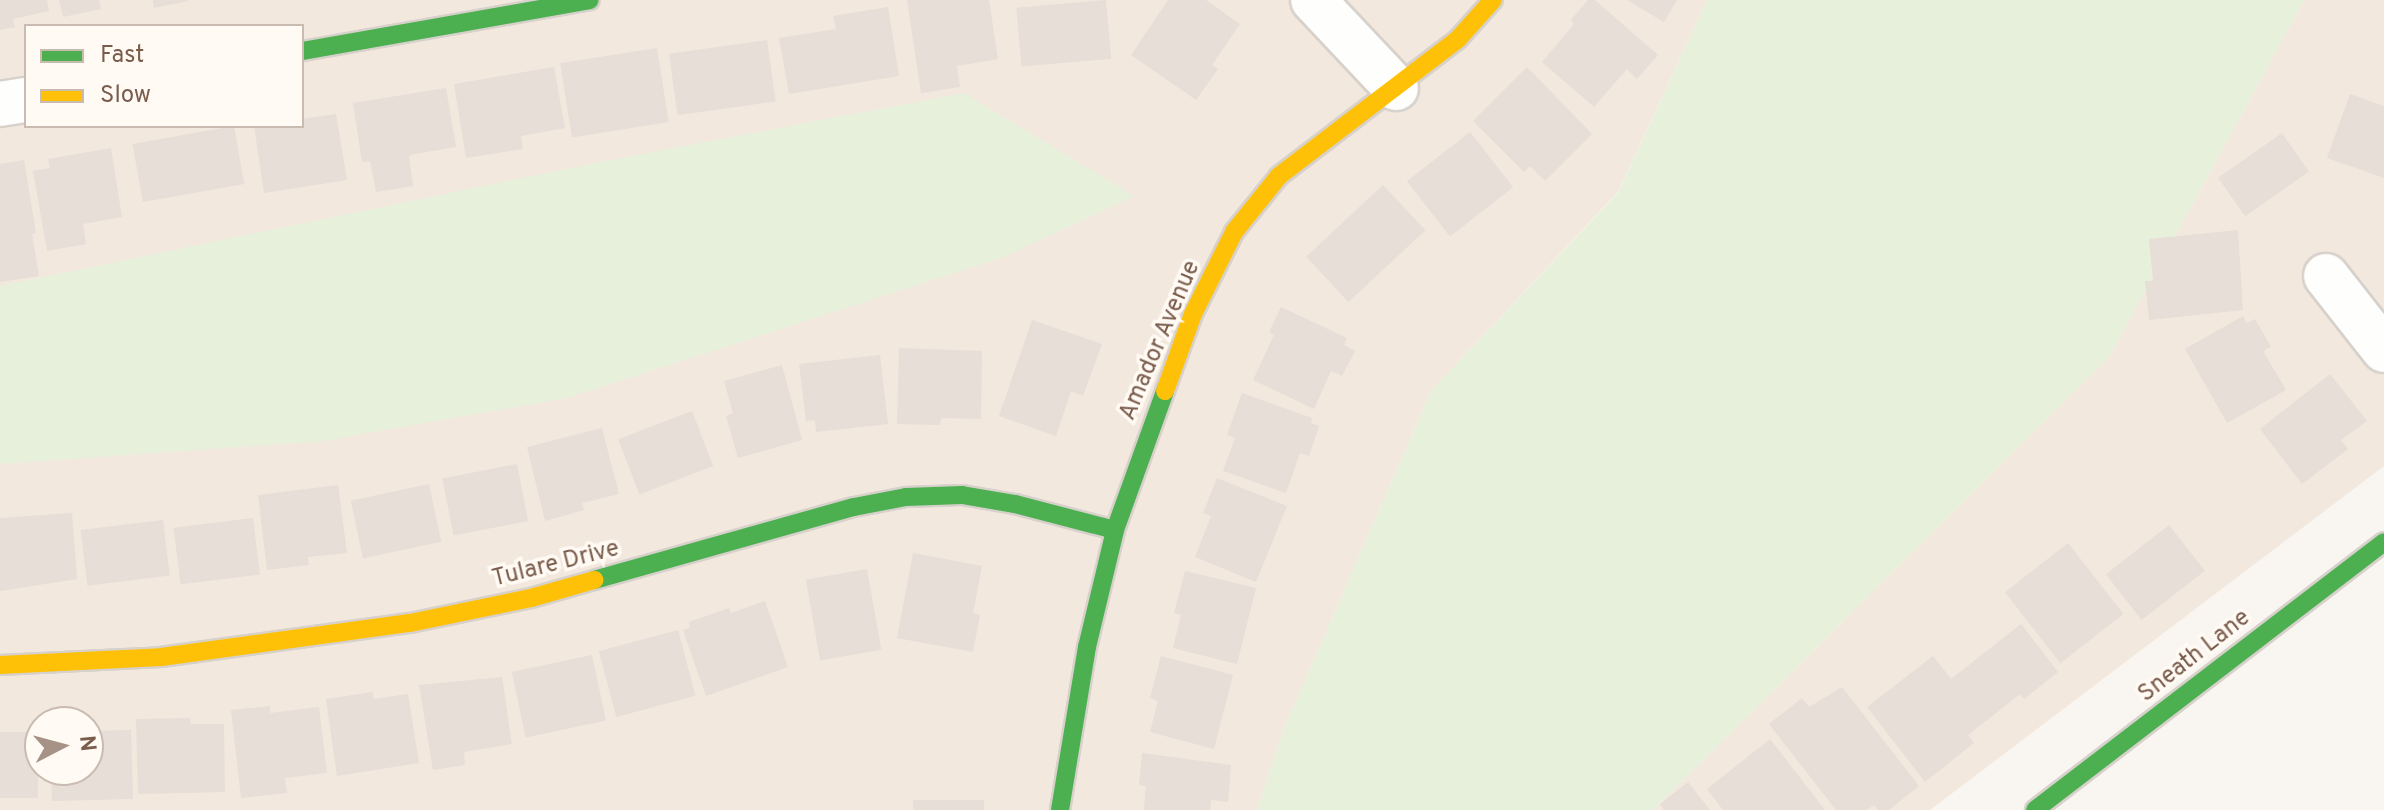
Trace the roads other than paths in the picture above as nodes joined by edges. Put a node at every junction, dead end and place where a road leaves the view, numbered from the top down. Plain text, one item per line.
1 (590, 0) edge
2 (1313, 0) edge
3 (1493, 0) edge
4 (304, 51) edge
5 (1396, 88) junction
6 (24, 100) edge
7 (0, 104) edge
8 (2326, 276) dead end
9 (2384, 350) edge
10 (1115, 530) junction
11 (2384, 542) edge
12 (0, 665) edge
13 (1060, 810) edge
14 (2035, 810) edge

1 - 4 street
2 - 5 street
3 - 5 street, Amador Avenue
5 - 10 street, Amador Avenue
6 - 7 street
8 - 9 street
10 - 12 street, Tulare Drive
10 - 13 street, Amador Avenue
11 - 14 street, Sneath Lane

